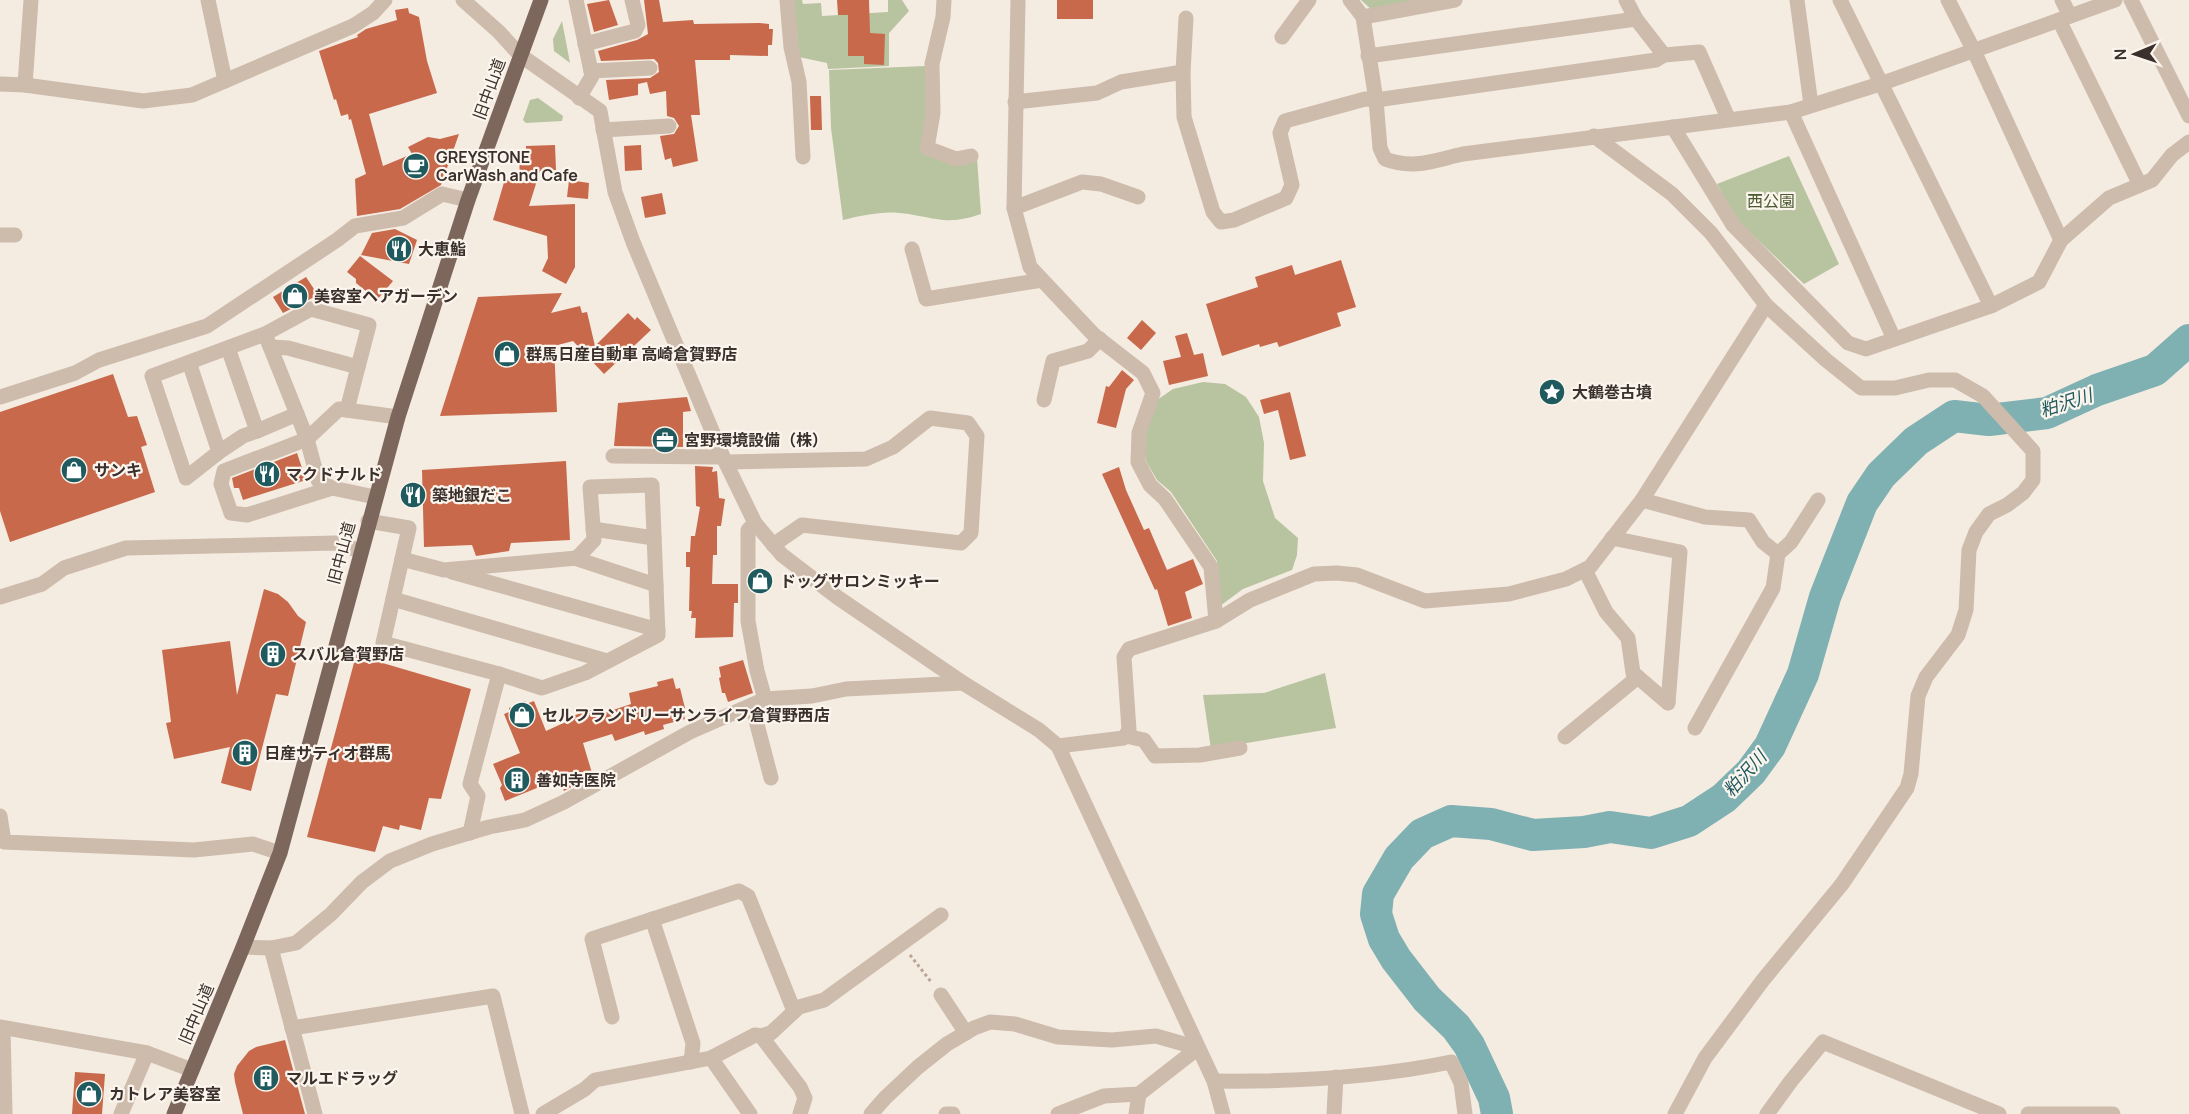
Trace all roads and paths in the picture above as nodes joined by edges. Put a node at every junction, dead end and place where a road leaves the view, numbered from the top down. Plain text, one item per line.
1 (31, 0) edge
2 (208, 0) edge
3 (386, 0) edge
4 (463, 0) edge
5 (541, 0) edge
6 (576, 0) edge
7 (632, 0) edge
8 (787, 0) edge
9 (944, 0) edge
10 (1018, 0) edge
11 (1309, 0) edge
12 (1350, 0) edge
13 (1455, 0) edge
14 (1626, 0) edge
15 (1797, 0) edge
16 (1840, 0) edge
17 (1948, 0) edge
18 (2062, 0) edge
19 (2115, 0) edge
20 (2131, 0) edge
21 (1363, 17) junction
22 (1186, 18) dead end
23 (2064, 18) junction
24 (1636, 19) junction
25 (1282, 37) dead end
26 (585, 44) junction
27 (1974, 51) junction
28 (520, 55) junction
29 (1664, 55) junction
30 (1368, 56) junction
31 (650, 68) dead end
32 (591, 71) junction
33 (1183, 72) junction
34 (225, 81) junction
35 (1883, 83) junction
36 (0, 84) edge
37 (25, 85) junction
38 (579, 98) junction
39 (1376, 100) junction
40 (1015, 102) junction
41 (1812, 105) junction
42 (1791, 112) junction
43 (2189, 116) edge
44 (1728, 118) junction
45 (669, 126) dead end
46 (1673, 127) junction
47 (603, 130) junction
48 (1594, 136) junction
49 (2189, 142) edge
50 (970, 156) dead end
51 (803, 157) dead end
52 (2140, 185) junction
53 (1138, 197) dead end
54 (468, 200) junction
55 (1014, 208) junction
56 (2061, 240) junction
57 (912, 249) dead end
58 (1042, 280) junction
59 (1766, 305) junction
60 (1991, 306) junction
61 (1100, 339) junction
62 (1894, 339) junction
63 (267, 340) junction
64 (228, 348) junction
65 (189, 362) junction
66 (358, 367) junction
67 (0, 397) edge
68 (1044, 400) dead end
69 (347, 410) junction
70 (297, 414) junction
71 (398, 417) junction
72 (257, 431) junction
73 (307, 439) junction
74 (219, 452) junction
75 (613, 456) dead end
76 (725, 460) junction
77 (332, 489) junction
78 (375, 497) junction
79 (1642, 500) junction
80 (1818, 500) dead end
81 (368, 521) junction
82 (755, 523) junction
83 (593, 529) junction
84 (654, 538) junction
85 (1612, 538) junction
86 (773, 545) junction
87 (361, 551) junction
88 (1778, 554) junction
89 (574, 558) junction
90 (402, 560) junction
91 (444, 570) junction
92 (1585, 570) junction
93 (656, 585) junction
94 (0, 597) edge
95 (393, 598) junction
96 (1216, 621) junction
97 (658, 630) junction
98 (607, 662) junction
99 (500, 674) junction
100 (1638, 677) junction
101 (963, 683) junction
102 (759, 702) junction
103 (1695, 728) dead end
104 (1126, 736) junction
105 (1565, 737) dead end
106 (1058, 746) junction
107 (1240, 748) dead end
108 (771, 778) dead end
109 (0, 816) edge
110 (470, 833) junction
111 (2, 843) edge
112 (280, 853) junction
113 (941, 915) dead end
114 (652, 919) junction
115 (902, 944) junction
116 (243, 946) junction
117 (271, 948) junction
118 (941, 995) joint
119 (794, 1011) junction
120 (612, 1017) dead end
121 (2, 1027) edge
122 (292, 1028) junction
123 (966, 1033) junction
124 (762, 1036) junction
125 (1197, 1048) junction
126 (147, 1053) junction
127 (711, 1058) junction
128 (691, 1062) junction
129 (192, 1070) junction
130 (1336, 1077) junction
131 (1214, 1081) junction
132 (1139, 1094) junction
133 (5, 1114) edge
134 (121, 1114) edge
135 (174, 1114) edge
136 (315, 1114) edge
137 (522, 1114) edge
138 (543, 1114) edge
139 (750, 1114) edge
140 (800, 1114) edge
141 (871, 1114) edge
142 (946, 1114) edge
143 (953, 1114) edge
144 (1058, 1114) edge
145 (1136, 1114) edge
146 (1223, 1114) edge
147 (1334, 1114) edge
148 (1465, 1114) edge
149 (1675, 1114) edge
150 (1767, 1114) edge
151 (1999, 1114) edge
152 (2028, 1114) edge
153 (2113, 1114) edge

1 - 37 street
2 - 34 street
3 - 34 street
4 - 28 street
5 - 28 main road, 旧中山道
6 - 26 street
7 - 26 street
8 - 51 street
9 - 50 street
10 - 40 street
11 - 25 street
12 - 21 street
13 - 21 street
14 - 24 street
15 - 41 street
16 - 35 street
17 - 27 street
18 - 23 street
19 - 23 street
20 - 43 street
21 - 30 street
22 - 33 street
23 - 27 street
23 - 52 street
24 - 29 street
24 - 30 street
26 - 32 street
27 - 35 street
27 - 56 street
28 - 38 street
28 - 54 main road, 旧中山道
29 - 39 street
29 - 44 street
30 - 39 street
31 - 32 street
32 - 38 street
33 - 39 street
33 - 40 street
34 - 37 street
35 - 41 street
35 - 60 street
36 - 37 street
38 - 47 street
39 - 48 street
40 - 55 street
41 - 42 street
42 - 44 street
42 - 62 street
44 - 46 street
45 - 47 street
46 - 48 street
46 - 62 street
47 - 76 street
48 - 59 street
49 - 52 street
52 - 56 street
53 - 55 street
54 - 67 street
54 - 71 main road, 旧中山道
55 - 58 street
56 - 60 street
57 - 58 street
58 - 61 street
59 - 79 street
59 - 149 street
60 - 62 street
61 - 68 street
61 - 96 street
63 - 64 street
63 - 66 street
63 - 66 street
63 - 70 street
64 - 65 street
64 - 72 street
65 - 74 street
65 - 74 street
66 - 69 street
69 - 71 street
69 - 73 street
70 - 72 street
70 - 73 street
71 - 78 main road, 旧中山道
72 - 74 street
73 - 77 street
73 - 77 street
75 - 76 street
76 - 82 street
76 - 86 street
77 - 78 street
78 - 81 main road, 旧中山道
79 - 85 street
79 - 88 street
80 - 88 street
81 - 87 main road, 旧中山道
81 - 90 street
82 - 86 street
82 - 102 street
83 - 84 street
83 - 84 street
83 - 89 street
84 - 93 street
85 - 92 street
85 - 100 street
86 - 101 street
87 - 94 street
87 - 112 main road, 旧中山道
88 - 103 street
89 - 91 street
89 - 93 street
90 - 91 street
90 - 95 street
91 - 97 street
92 - 96 street
92 - 100 street
93 - 97 street
95 - 98 street
95 - 99 street
96 - 104 street
97 - 98 street
98 - 99 street
99 - 110 street
100 - 105 street
101 - 102 street
101 - 106 street
102 - 108 street
102 - 110 street
104 - 106 street
104 - 107 street
106 - 125 street
109 - 111 street
110 - 117 street
111 - 112 street
112 - 116 main road, 旧中山道
113 - 115 street
114 - 119 street
114 - 120 street
114 - 128 street
115 - 118 path
115 - 119 street
116 - 117 street
116 - 129 main road, 旧中山道
117 - 122 street
118 - 123 street
119 - 124 street
121 - 126 street
121 - 133 street
122 - 136 street
122 - 137 street
123 - 125 street
123 - 141 street
124 - 127 street
124 - 140 street
125 - 131 street
125 - 132 street
126 - 129 street
126 - 134 street
127 - 128 street
127 - 139 street
128 - 138 street
129 - 135 main road, 旧中山道
130 - 131 street
130 - 147 street
130 - 148 street
131 - 146 street
132 - 144 street
132 - 145 street
142 - 143 street
150 - 151 street
152 - 153 street

